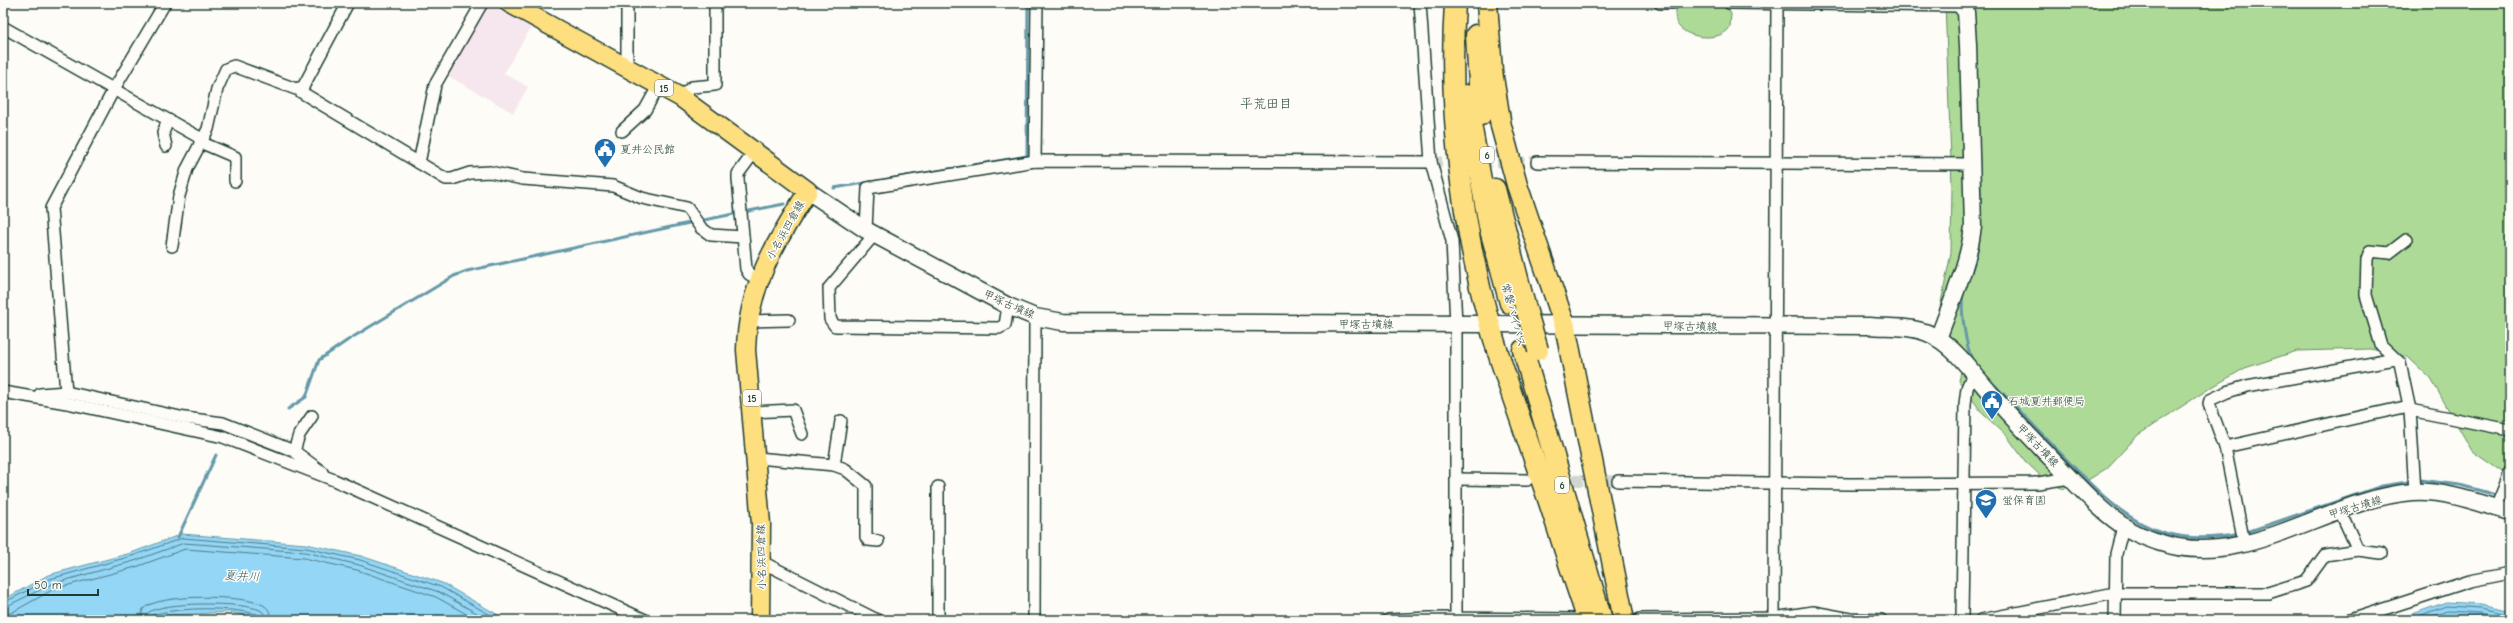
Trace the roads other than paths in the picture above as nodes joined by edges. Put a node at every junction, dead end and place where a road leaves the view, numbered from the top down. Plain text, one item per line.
1 (165, 3) edge
2 (348, 3) edge
3 (482, 3) edge
4 (510, 3) edge
5 (627, 3) edge
6 (1037, 3) edge
7 (1420, 3) edge
8 (1455, 3) edge
9 (1465, 3) edge
10 (1476, 3) edge
11 (1486, 3) edge
12 (1660, 3) edge
13 (1673, 3) edge
14 (1729, 3) edge
15 (1777, 3) edge
16 (1960, 4) edge
17 (715, 9) dead end
18 (3, 28) edge
19 (627, 67) junction
20 (659, 85) junction
21 (299, 88) junction
22 (114, 89) junction
23 (680, 97) junction
24 (168, 120) junction
25 (622, 131) dead end
26 (201, 141) junction
27 (166, 146) dead end
28 (755, 151) junction
29 (1035, 161) junction
30 (1431, 162) junction
31 (1536, 162) tunnel mouth
32 (419, 163) junction
33 (1777, 164) junction
34 (1971, 164) junction
35 (235, 181) dead end
36 (808, 191) junction
37 (870, 233) junction
38 (743, 237) junction
39 (2406, 240) dead end
40 (172, 246) dead end
41 (760, 280) junction
42 (1517, 302) junction
43 (1008, 306) junction
44 (1035, 317) junction
45 (789, 320) dead end
46 (747, 321) junction
47 (1456, 324) junction
48 (1490, 325) junction
49 (1565, 326) junction
50 (1774, 327) junction
51 (1938, 339) junction
52 (1530, 350) junction
53 (2395, 359) junction
54 (1973, 374) junction
55 (3, 392) edge
56 (66, 392) junction
57 (17, 395) junction
58 (2409, 408) junction
59 (753, 412) junction
60 (312, 416) dead end
61 (841, 421) dead end
62 (2510, 430) edge
63 (802, 434) dead end
64 (2225, 447) junction
65 (294, 451) junction
66 (757, 458) junction
67 (834, 465) junction
68 (2510, 473) edge
69 (2070, 478) junction
70 (1457, 479) junction
71 (334, 480) junction
72 (1527, 480) dead end
73 (1618, 481) tunnel mouth
74 (1774, 482) junction
75 (1964, 483) junction
76 (2414, 484) junction
77 (938, 487) dead end
78 (2506, 487) edge
79 (2501, 507) edge
80 (2340, 510) junction
81 (2124, 527) junction
82 (2242, 537) junction
83 (878, 541) dead end
84 (2358, 550) junction
85 (2381, 553) dead end
86 (762, 562) junction
87 (2510, 573) edge
88 (2116, 593) junction
89 (1456, 619) edge
90 (1775, 619) edge
91 (645, 620) edge
92 (760, 620) edge
93 (877, 620) edge
94 (938, 620) edge
95 (1034, 620) edge
96 (1388, 620) edge
97 (1575, 620) edge
98 (1588, 620) edge
99 (1602, 620) edge
100 (1614, 620) edge
101 (1632, 620) edge
102 (1851, 620) edge
103 (1881, 620) edge
104 (1962, 620) edge
105 (1981, 620) edge
106 (2115, 620) edge
107 (2350, 620) edge

1 - 22 street
2 - 21 street
3 - 32 street
4 - 19 main road, 小名浜四倉線 / 15
5 - 19 street
6 - 29 street
7 - 30 street
8 - 48 highway
9 - 42 highway, 常磐バイパス / 6
10 - 42 highway, 常磐バイパス / 6
11 - 49 highway
12 - 13 street
14 - 15 street
15 - 16 street
15 - 33 street
16 - 34 main road
17 - 23 street
18 - 22 street
19 - 20 main road, 小名浜四倉線 / 15
20 - 23 main road, 小名浜四倉線 / 15
20 - 25 street
21 - 26 street
21 - 32 street
22 - 24 street
22 - 56 street
23 - 28 main road, 小名浜四倉線 / 15
24 - 26 street
24 - 27 street
26 - 35 street
26 - 40 street
28 - 36 main road, 小名浜四倉線 / 15
28 - 38 street
29 - 30 street
29 - 37 street
30 - 47 street
31 - 33 street
32 - 38 street
33 - 34 street
33 - 50 street
34 - 51 main road
36 - 37 main road, 甲塚古墳線
36 - 41 main road, 小名浜四倉線 / 15
37 - 43 main road, 甲塚古墳線
37 - 43 street
38 - 41 street
39 - 53 street
41 - 46 main road, 小名浜四倉線 / 15
42 - 52 highway, 常磐バイパス / 6, bridge
43 - 44 main road, 甲塚古墳線
44 - 47 main road, 甲塚古墳線
44 - 95 street
45 - 46 street
46 - 59 main road, 小名浜四倉線 / 15
47 - 48 main road, 甲塚古墳線
47 - 70 street
48 - 49 main road, 甲塚古墳線
48 - 98 highway
49 - 50 main road, 甲塚古墳線
49 - 101 highway
50 - 51 main road, 甲塚古墳線
50 - 74 street
51 - 54 main road, 甲塚古墳線
52 - 99 highway, 常磐バイパス / 6
52 - 100 highway, 常磐バイパス / 6
53 - 58 street
53 - 64 street
54 - 69 main road, 甲塚古墳線
54 - 75 street
55 - 57 street
56 - 57 street
56 - 65 street
57 - 71 street
58 - 62 street
58 - 64 street
58 - 76 street
59 - 63 street
59 - 66 main road, 小名浜四倉線 / 15
60 - 65 street
61 - 67 street
64 - 82 street
65 - 71 street
66 - 67 street
66 - 86 main road, 小名浜四倉線 / 15
67 - 83 street
68 - 78 street
69 - 75 street
69 - 81 main road, 甲塚古墳線
70 - 72 street
70 - 89 street
71 - 91 street
73 - 74 street
74 - 75 street
74 - 90 street
75 - 104 street
76 - 79 main road, 甲塚古墳線
76 - 80 main road, 甲塚古墳線
77 - 94 street
78 - 79 street
80 - 82 main road, 甲塚古墳線
80 - 84 street
81 - 82 main road, 甲塚古墳線
81 - 88 street
84 - 85 street
84 - 88 street
86 - 92 main road, 小名浜四倉線 / 15
86 - 93 street
87 - 107 street
88 - 105 street
88 - 106 street
89 - 96 street
89 - 97 street
90 - 101 street
90 - 102 street
102 - 103 street

